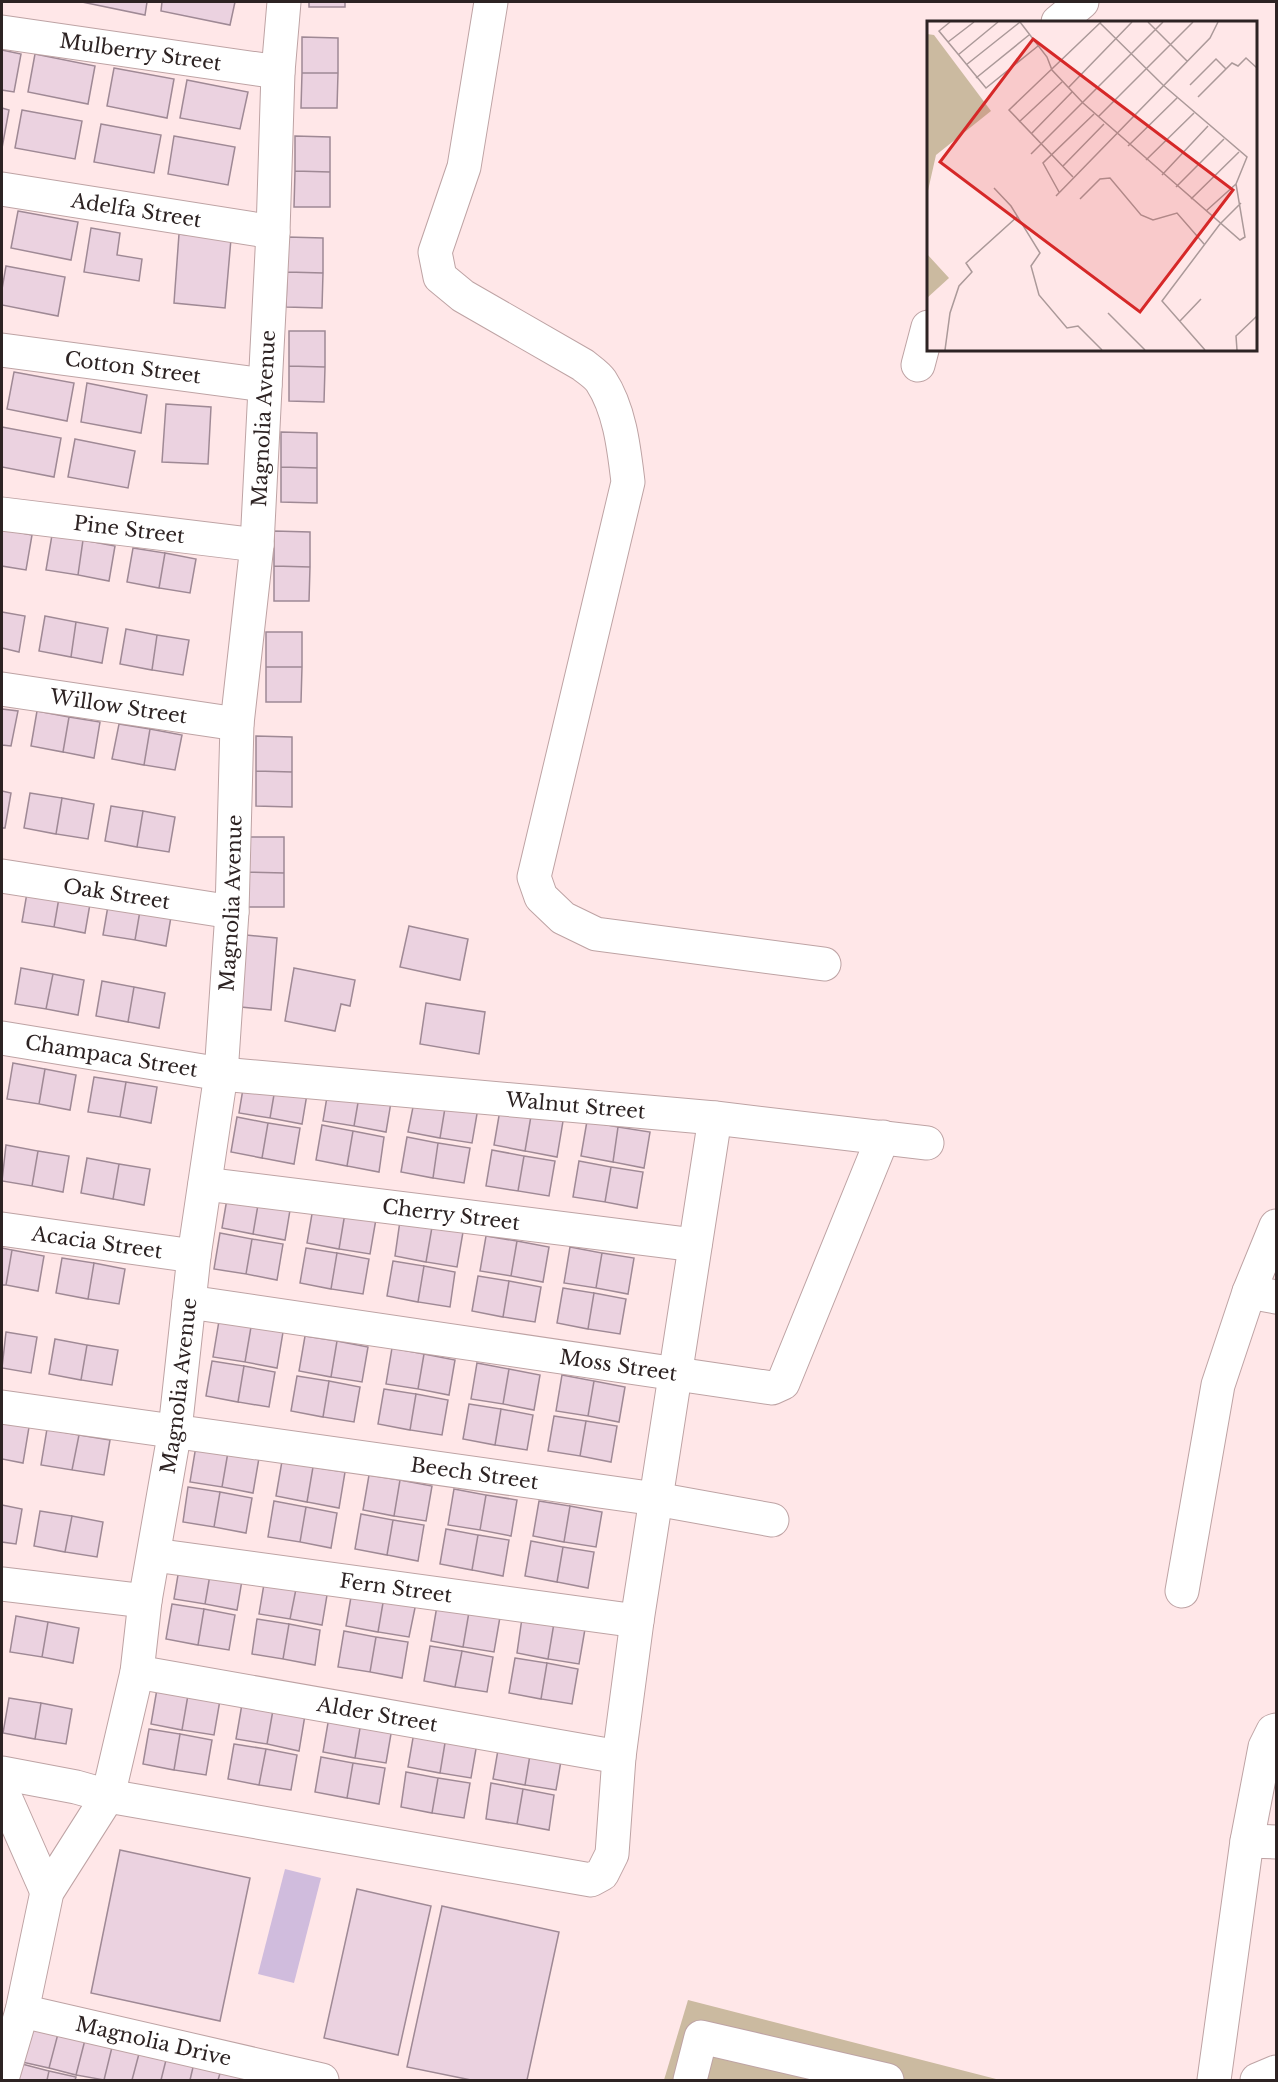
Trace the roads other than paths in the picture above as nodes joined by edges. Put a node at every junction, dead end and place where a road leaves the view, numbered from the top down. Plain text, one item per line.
1 (284, 2) edge
2 (491, 2) edge
3 (1082, 2) edge
4 (1059, 21) edge
5 (2, 32) edge
6 (278, 72) junction
7 (2, 189) edge
8 (273, 232) junction
9 (927, 331) edge
10 (2, 350) edge
11 (918, 365) dead end
12 (264, 385) junction
13 (2, 514) edge
14 (257, 545) junction
15 (2, 689) edge
16 (237, 723) junction
17 (2, 876) edge
18 (232, 912) junction
19 (824, 964) dead end
20 (2, 1038) edge
21 (221, 1074) junction
22 (715, 1118) junction
23 (883, 1137) junction
24 (927, 1143) dead end
25 (205, 1184) junction
26 (1276, 1226) edge
27 (2, 1229) edge
28 (695, 1245) junction
29 (194, 1256) junction
30 (1263, 1294) edge
31 (189, 1302) junction
32 (675, 1374) junction
33 (2, 1407) edge
34 (175, 1430) junction
35 (656, 1499) junction
36 (772, 1520) dead end
37 (154, 1555) junction
38 (2, 1584) edge
39 (1182, 1591) dead end
40 (146, 1601) junction
41 (637, 1621) junction
42 (137, 1672) junction
43 (1276, 1731) edge
44 (619, 1757) junction
45 (2, 1773) edge
46 (2, 1790) edge
47 (108, 1796) junction
48 (1262, 1841) edge
49 (47, 1892) junction
50 (22, 2011) junction
51 (1276, 2072) edge
52 (2, 2079) edge
53 (321, 2080) edge
54 (690, 2080) edge
55 (887, 2080) edge
56 (1214, 2080) edge
57 (1257, 2080) edge

1 - 6 street, Magnolia Avenue
2 - 19 street
3 - 4 street
5 - 6 street, Mulberry Street
6 - 8 street, Magnolia Avenue
7 - 8 street, Adelfa Street
8 - 12 street, Magnolia Avenue
9 - 11 street
10 - 12 street, Cotton Street
12 - 14 street, Magnolia Avenue
13 - 14 street, Pine Street
14 - 16 street, Magnolia Avenue
15 - 16 street, Willow Street
16 - 18 street, Magnolia Avenue
17 - 18 street, Oak Street
18 - 21 street, Magnolia Avenue
20 - 21 street, Champaca Street
21 - 22 street, Walnut Street
21 - 25 street, Magnolia Avenue
22 - 23 street, Walnut Street
22 - 28 street
23 - 24 street, Walnut Street
23 - 32 street, Moss Street
25 - 28 street, Cherry Street
25 - 29 street, Magnolia Avenue
26 - 30 street
27 - 29 street, Acacia Street
28 - 32 street
29 - 31 street, Magnolia Avenue
30 - 39 street
31 - 32 street, Moss Street
31 - 34 street, Magnolia Avenue
32 - 35 street
33 - 34 street, Beech Street
34 - 35 street, Beech Street
34 - 37 street, Magnolia Avenue
35 - 36 street, Beech Street
35 - 41 street
37 - 40 street, Magnolia Avenue
37 - 41 street, Fern Street
38 - 40 street
40 - 42 street, Magnolia Avenue
41 - 44 street
42 - 44 street, Alder Street
42 - 47 street, Magnolia Avenue
43 - 48 street
44 - 47 street
45 - 47 street
46 - 49 street
47 - 49 street, Magnolia Avenue
48 - 56 street
49 - 50 street
50 - 52 street
50 - 53 street, Magnolia Drive
51 - 57 street
54 - 55 street

